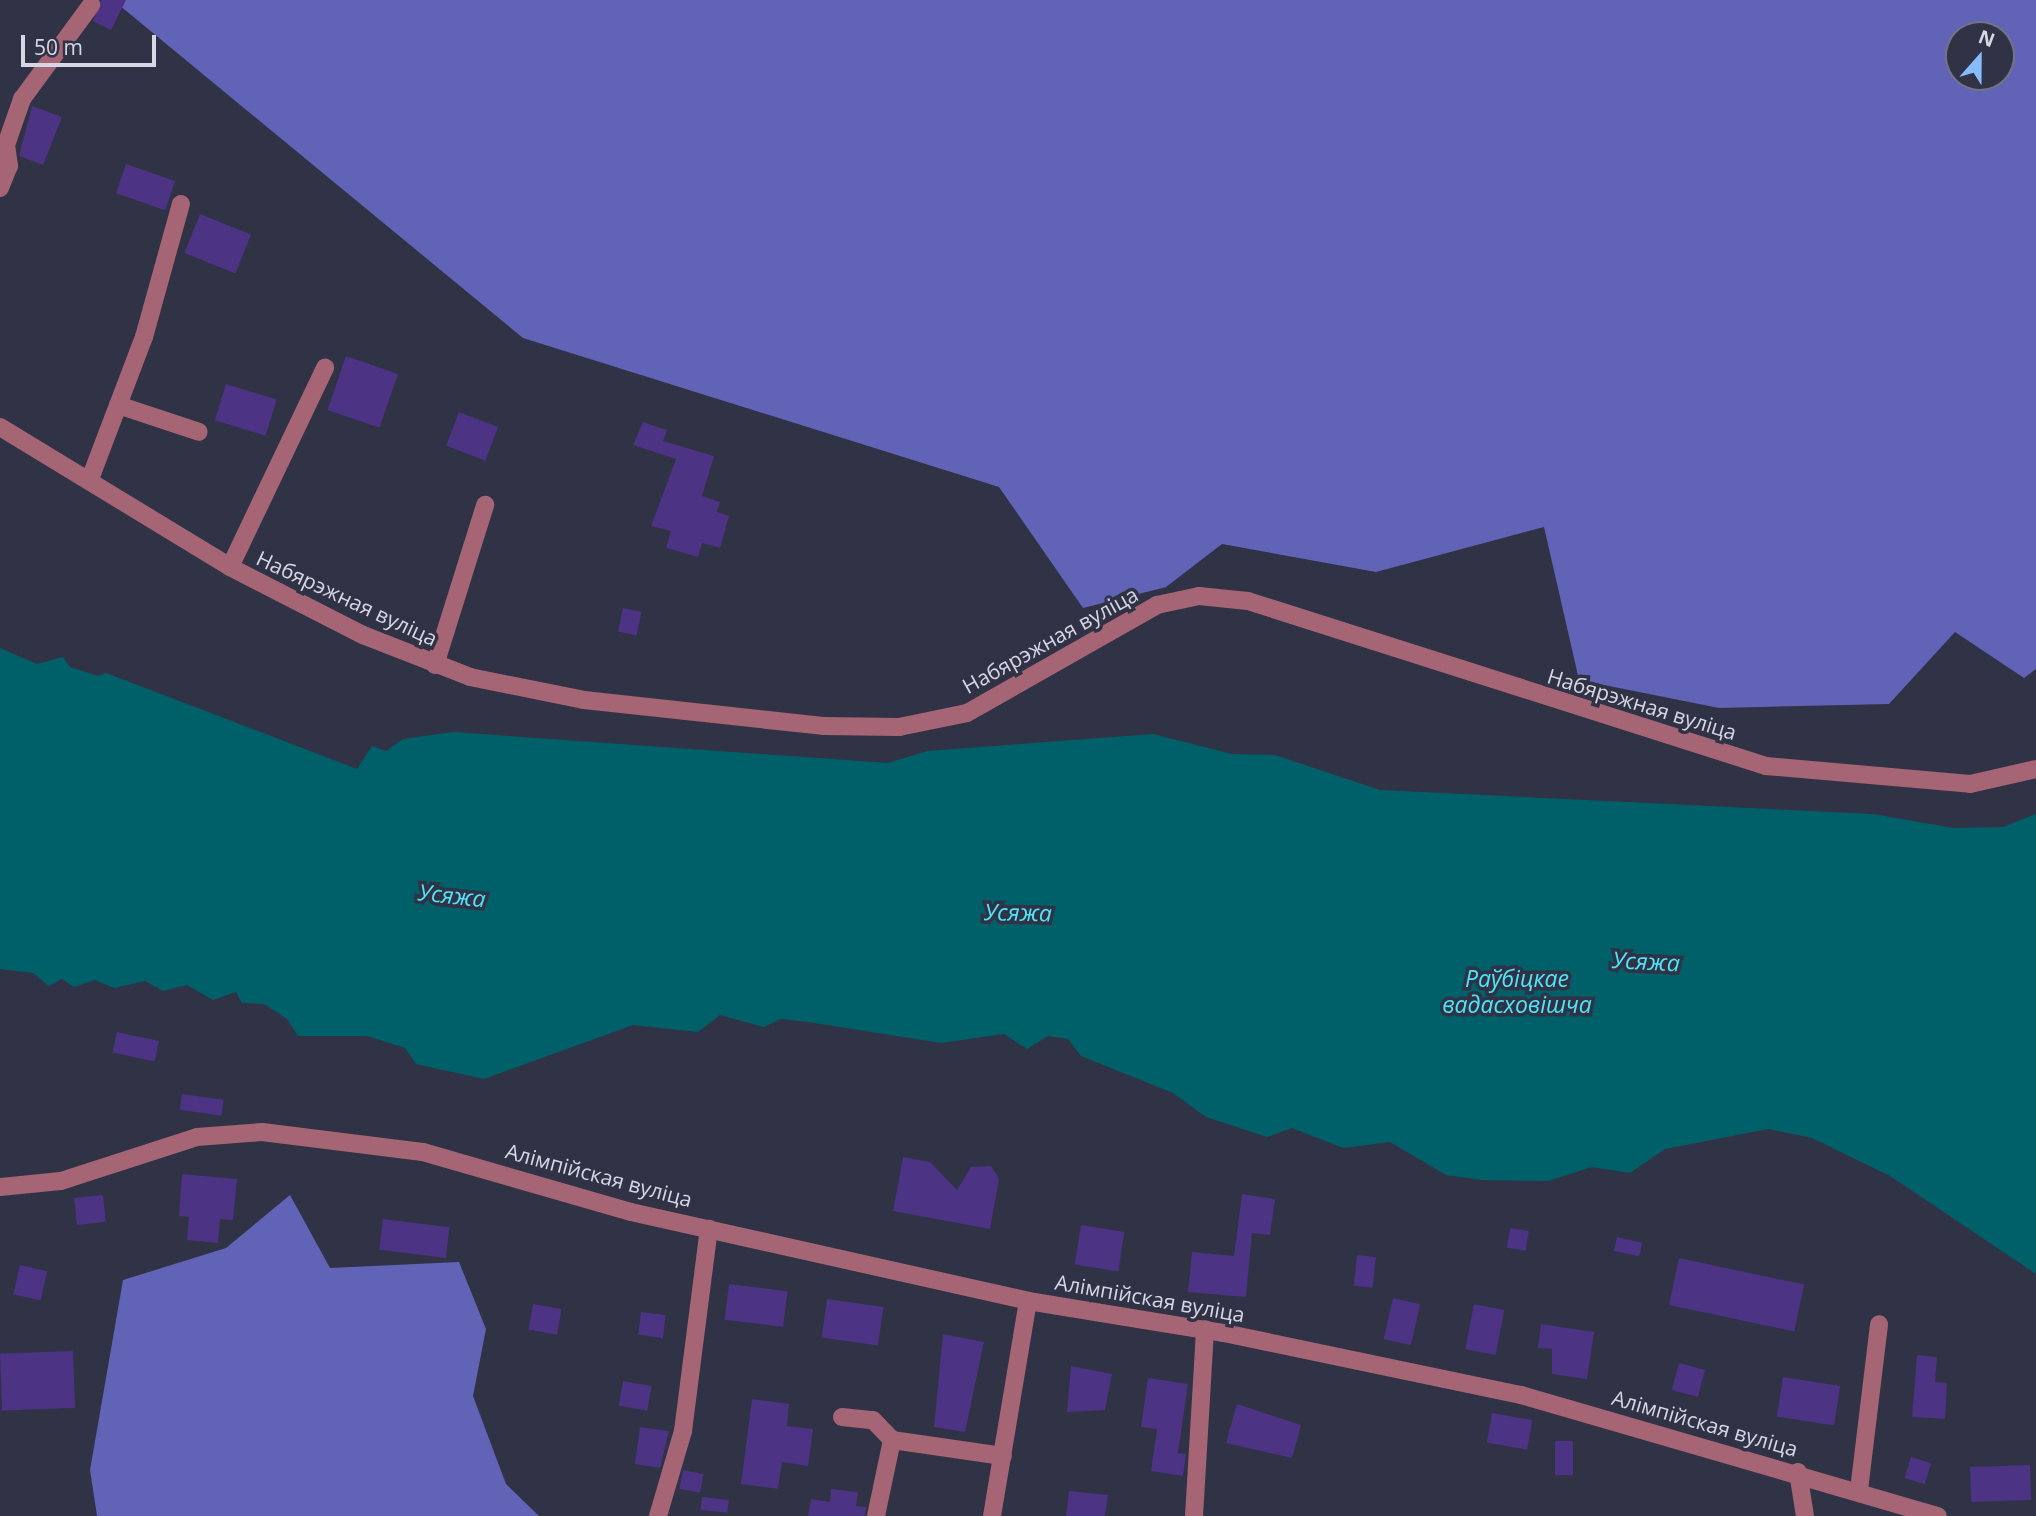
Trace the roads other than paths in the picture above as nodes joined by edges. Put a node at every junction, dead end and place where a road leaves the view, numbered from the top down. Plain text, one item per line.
1 (91, 5) dead end
2 (0, 188) edge
3 (181, 204) dead end
4 (325, 368) dead end
5 (118, 405) junction
6 (0, 427) edge
7 (199, 432) dead end
8 (90, 479) junction
9 (485, 505) dead end
10 (230, 567) junction
11 (435, 665) junction
12 (2036, 769) edge
13 (0, 1187) edge
14 (709, 1228) junction
15 (1028, 1301) junction
16 (1880, 1324) dead end
17 (1205, 1329) junction
18 (842, 1417) dead end
19 (892, 1440) junction
20 (1003, 1456) junction
21 (1798, 1472) junction
22 (1859, 1490) junction
23 (658, 1516) edge
24 (876, 1516) edge
25 (992, 1516) edge
26 (1194, 1516) edge
27 (1805, 1516) edge
28 (1938, 1516) edge

1 - 2 street
3 - 5 street
4 - 10 street
5 - 7 street
5 - 8 street
6 - 8 street, Набярэжная вуліца
8 - 10 street, Набярэжная вуліца
9 - 11 street
10 - 11 street, Набярэжная вуліца
11 - 12 street, Набярэжная вуліца
13 - 14 street, Алімпійская вуліца
14 - 15 street, Алімпійская вуліца
14 - 23 street
15 - 17 street, Алімпійская вуліца
15 - 20 street
16 - 22 street
17 - 21 street, Алімпійская вуліца
17 - 26 street
18 - 19 street
19 - 20 street
19 - 24 street
20 - 25 street
21 - 22 street, Алімпійская вуліца
21 - 27 street
22 - 28 street, Алімпійская вуліца

